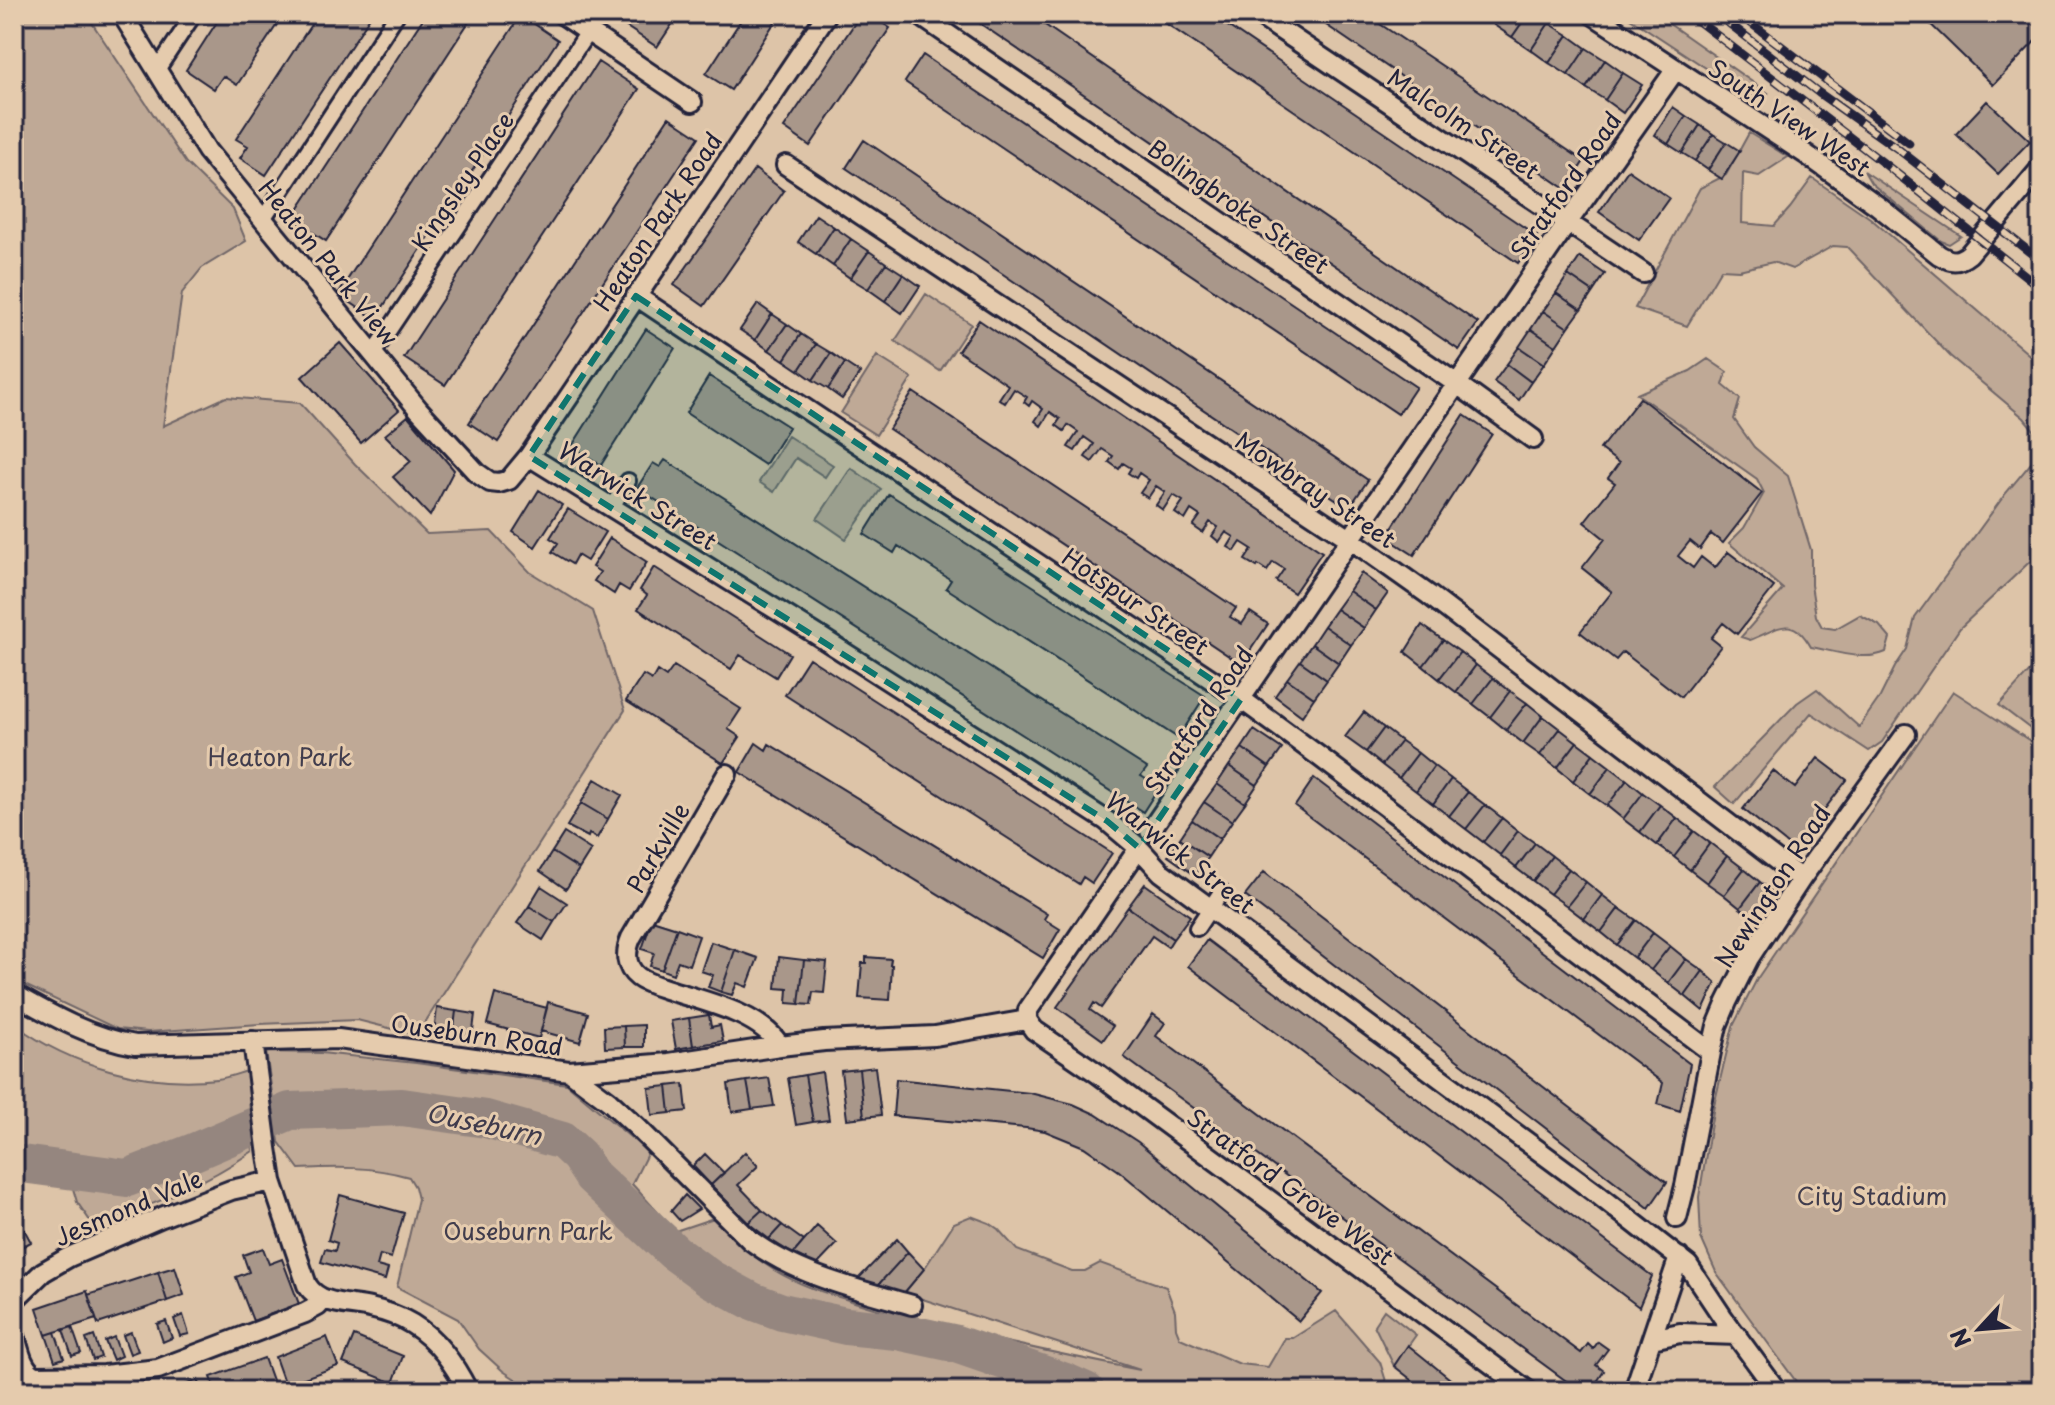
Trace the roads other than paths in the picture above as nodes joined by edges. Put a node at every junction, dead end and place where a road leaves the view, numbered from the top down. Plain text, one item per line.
1 (122, 14) edge
2 (194, 14) edge
3 (397, 14) edge
4 (562, 14) edge
5 (827, 14) edge
6 (918, 14) edge
7 (1257, 14) edge
8 (1592, 14) edge
9 (588, 32) junction
10 (1676, 69) junction
11 (157, 70) junction
12 (692, 102) dead end
13 (786, 165) dead end
14 (2041, 168) edge
15 (263, 219) junction
16 (1568, 222) junction
17 (1643, 273) dead end
18 (636, 296) junction
19 (373, 354) junction
20 (1457, 384) junction
21 (1533, 439) dead end
22 (529, 456) junction
23 (628, 481) dead end
24 (611, 508) junction
25 (1350, 539) junction
26 (1241, 699) junction
27 (1906, 734) dead end
28 (727, 774) dead end
29 (1150, 831) joint
30 (1139, 848) junction
31 (1801, 879) junction
32 (1216, 900) junction
33 (1197, 928) dead end
34 (14, 994) edge
35 (1027, 1020) junction
36 (253, 1041) junction
37 (780, 1046) junction
38 (1711, 1052) junction
39 (569, 1071) junction
40 (272, 1181) junction
41 (1677, 1218) dead end
42 (1679, 1257) junction
43 (324, 1299) junction
44 (14, 1300) edge
45 (912, 1305) dead end
46 (14, 1333) edge
47 (1737, 1335) junction
48 (1652, 1339) junction
49 (468, 1391) edge
50 (1528, 1391) edge
51 (1634, 1391) edge
52 (1777, 1391) edge

1 - 11 street, Heaton Park View
2 - 11 street
3 - 15 street
4 - 9 street
5 - 18 street, Heaton Park Road
6 - 20 street, Bolingbroke Street
7 - 16 street, Malcolm Street
8 - 10 street, South View West
9 - 12 street
9 - 19 street, Kingsley Place
10 - 14 street, South View West
10 - 16 street, Stratford Road
11 - 15 street, Heaton Park View
13 - 25 street, Mowbray Street
15 - 19 street, Heaton Park View
16 - 17 street, Malcolm Street
16 - 20 street, Stratford Road
18 - 22 street, Heaton Park Road
18 - 26 street, Hotspur Street
19 - 22 street, Heaton Park View
20 - 21 street, Bolingbroke Street
20 - 25 street, Stratford Road
22 - 24 street, Warwick Street
23 - 24 street
24 - 30 street, Warwick Street
25 - 26 street, Stratford Road
25 - 31 street, Mowbray Street
26 - 29 street, Stratford Road
26 - 38 street, Hotspur Street
27 - 31 street, Newington Road
28 - 37 street, Parkville
29 - 30 street, Stratford Road
30 - 32 street, Warwick Street
30 - 35 street, Stratford Road
31 - 38 street, Newington Road
32 - 33 street
32 - 42 street, Warwick Street
34 - 36 street, Ouseburn Road
35 - 37 street
35 - 50 street, Stratford Grove West
36 - 39 street, Ouseburn Road
36 - 40 street
37 - 39 street
38 - 41 street, Newington Road
39 - 45 street, Ouseburn Road
40 - 43 street
40 - 44 street, Jesmond Vale
42 - 47 street, Warwick Street
42 - 48 street
43 - 46 street
43 - 49 street
47 - 48 street
47 - 52 street, Warwick Street
48 - 51 street

